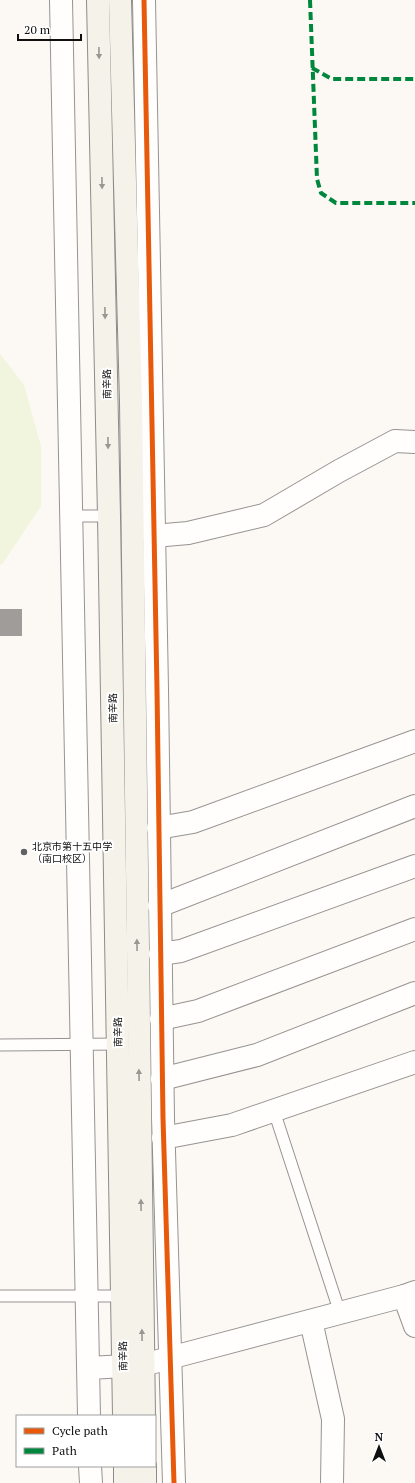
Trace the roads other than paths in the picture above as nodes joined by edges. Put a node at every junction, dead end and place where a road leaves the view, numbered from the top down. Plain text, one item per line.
1 (61, 0) edge
2 (98, 0) edge
3 (120, 0) edge
4 (144, 0) edge
5 (415, 442) edge
6 (72, 516) junction
7 (109, 516) junction
8 (154, 536) junction
9 (133, 596) junction
10 (155, 598) junction
11 (415, 741) edge
12 (415, 806) edge
13 (158, 828) junction
14 (415, 866) edge
15 (159, 906) junction
16 (415, 929) edge
17 (160, 962) junction
18 (138, 968) junction
19 (415, 993) edge
20 (161, 1019) junction
21 (81, 1044) junction
22 (128, 1044) junction
23 (0, 1045) edge
24 (415, 1062) edge
25 (162, 1079) junction
26 (274, 1111) junction
27 (163, 1138) junction
28 (410, 1294) edge
29 (0, 1296) edge
30 (87, 1296) junction
31 (122, 1296) junction
32 (340, 1313) junction
33 (310, 1321) junction
34 (415, 1326) edge
35 (170, 1358) junction
36 (133, 1366) junction
37 (88, 1368) junction
38 (89, 1415) edge
39 (124, 1415) edge
40 (144, 1415) edge
41 (90, 1467) edge
42 (125, 1467) edge
43 (145, 1467) edge
44 (91, 1483) edge
45 (125, 1483) edge
46 (145, 1483) edge
47 (174, 1483) edge
48 (332, 1483) edge

1 - 6 street
2 -> 7 main road, 南辛路
3 - 9 main road, 南辛路
4 - 8 street
5 - 8 street
6 - 7 lane
6 - 21 street
7 - 22 main road, 南辛路
8 - 10 street
9 - 10 lane
18 -> 9 main road, 南辛路
10 - 13 street
11 - 13 street
12 - 15 street
13 - 15 street
14 - 17 street
15 - 17 street
16 - 20 street
17 - 18 lane
17 - 20 street
18 - 22 main road, 南辛路
19 - 25 street
20 - 25 street
21 - 22 lane
21 - 23 lane
21 - 30 street
22 - 31 main road, 南辛路
36 -> 22 main road, 南辛路
24 - 26 street
25 - 27 street
26 - 27 street
26 - 32 lane
27 - 35 street
28 - 32 street
28 - 34 street
29 - 30 lane
30 - 31 lane
30 - 37 street
31 - 36 main road, 南辛路
32 - 33 street
33 - 35 street
33 - 48 street
35 - 36 street
35 - 47 street
36 - 37 street
36 - 39 main road, 南辛路
36 - 40 main road, 南辛路
37 - 38 street
41 - 44 street
42 - 45 main road
43 - 46 main road

